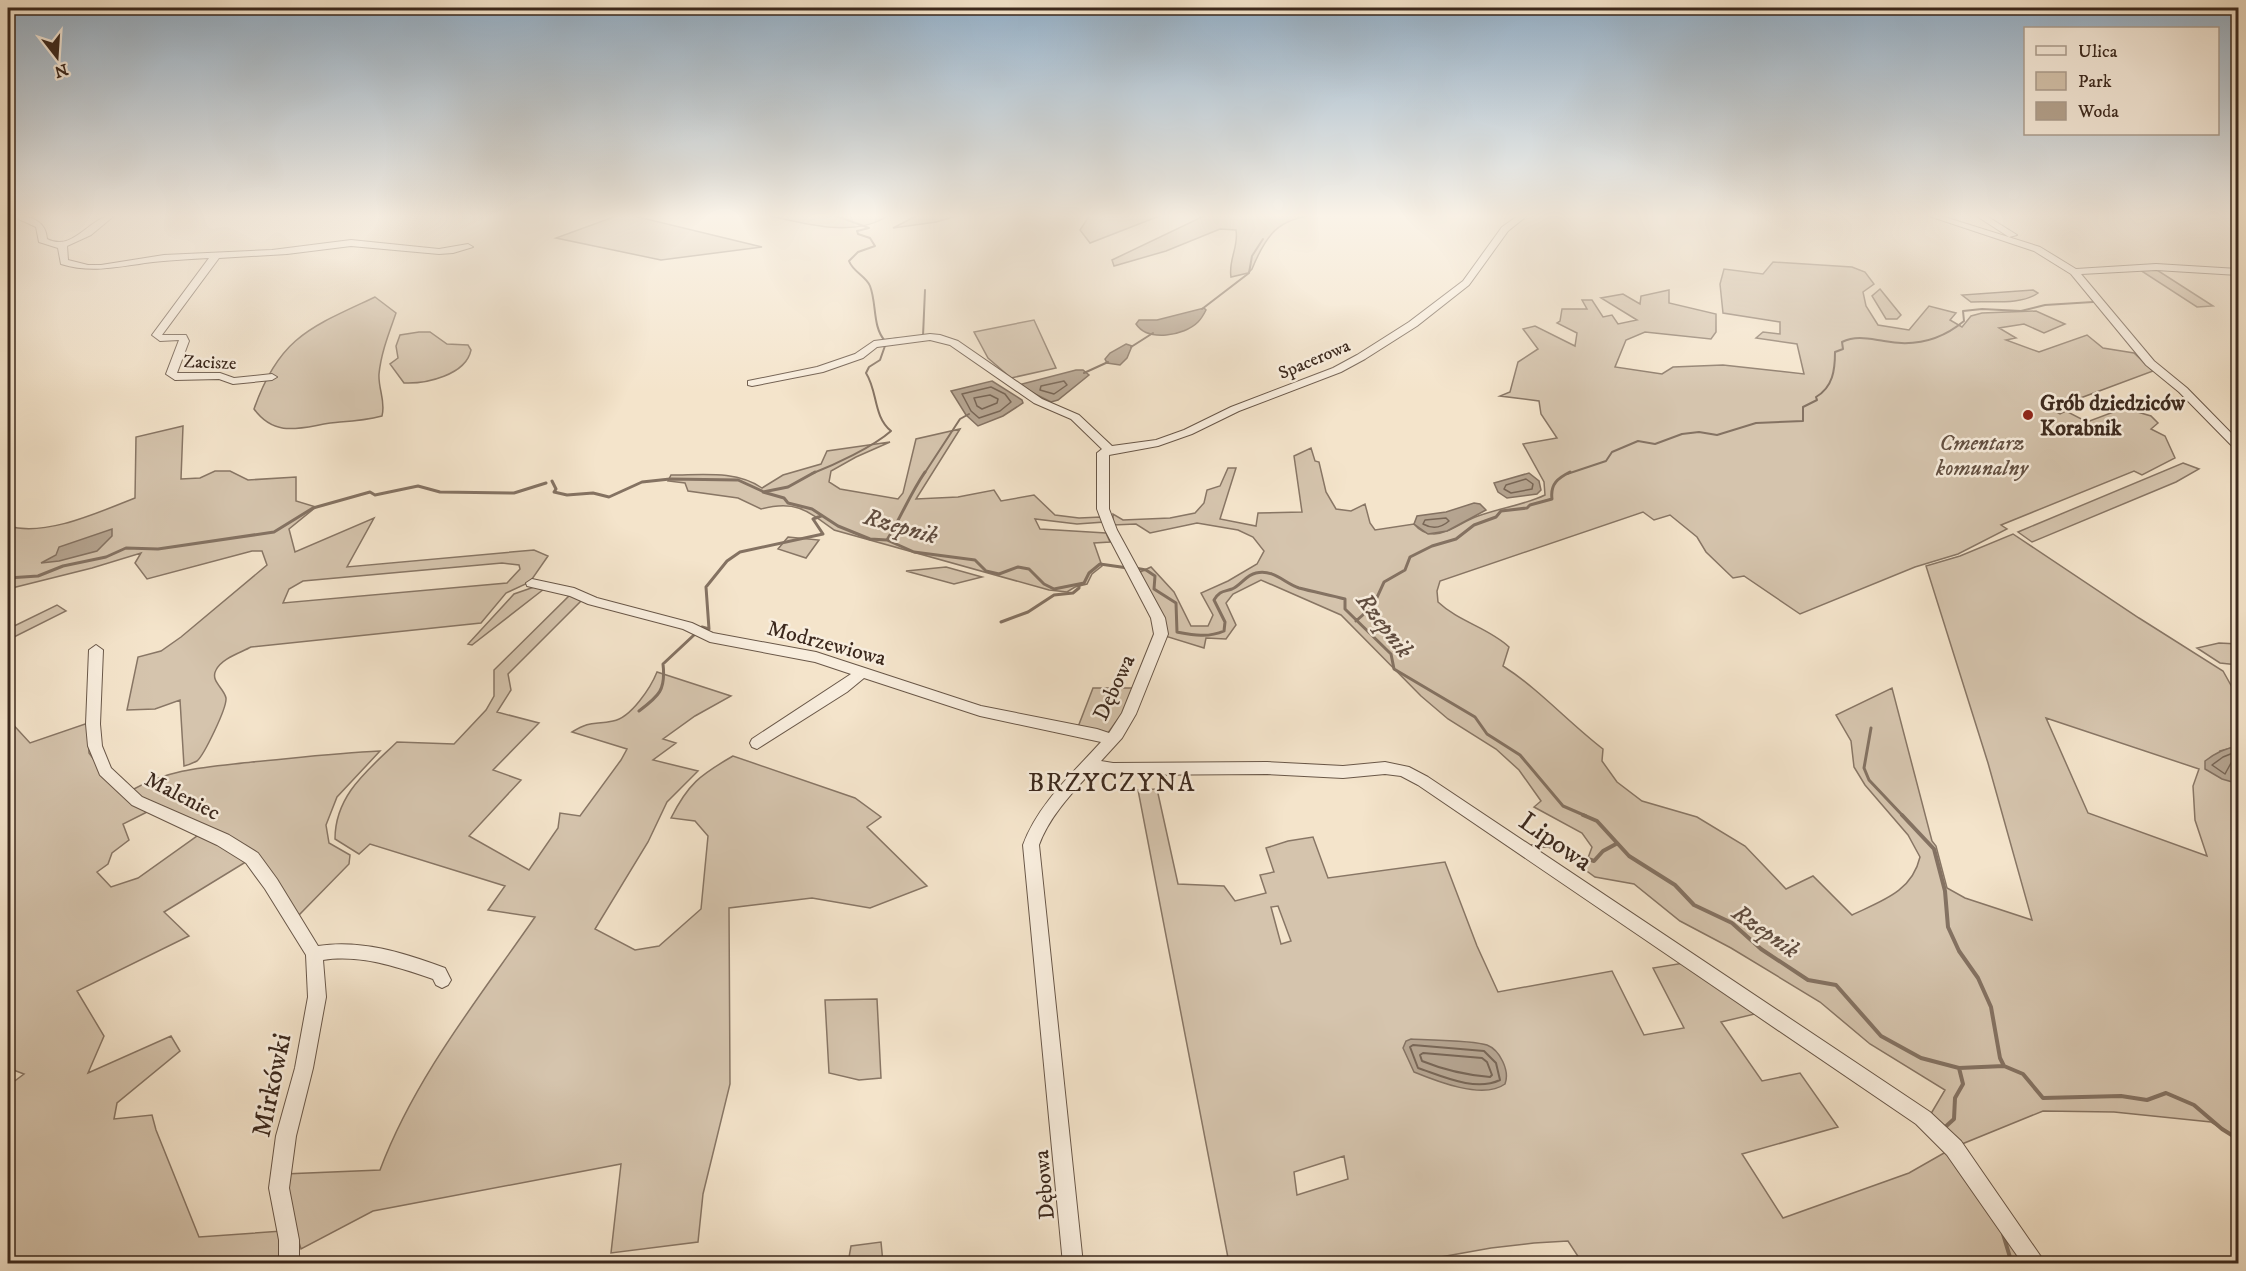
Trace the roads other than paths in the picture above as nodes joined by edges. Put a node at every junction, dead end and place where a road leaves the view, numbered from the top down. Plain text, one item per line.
1 (202, 274) edge
2 (1472, 274) edge
3 (2076, 274) edge
4 (272, 377) dead end
5 (752, 383) dead end
6 (2238, 446) edge
7 (1109, 450) junction
8 (532, 583) dead end
9 (96, 650) dead end
10 (862, 672) junction
11 (1112, 740) junction
12 (757, 743) dead end
13 (1088, 765) junction
14 (295, 924) joint
15 (314, 954) junction
16 (442, 980) dead end
17 (289, 1263) edge
18 (1073, 1263) edge
19 (2036, 1263) edge

1 - 4 street, Zacisze
2 - 7 street, Spacerowa
3 - 6 street
5 - 7 street
7 - 11 street, Dębowa
8 - 10 street, Modrzewiowa
9 - 14 street, Maleniec
10 - 11 street, Modrzewiowa
10 - 12 street
11 - 13 street, Dębowa
13 - 18 street, Dębowa
13 - 19 street, Lipowa
14 - 15 street, Mirkówki
15 - 16 street
15 - 17 street, Mirkówki

